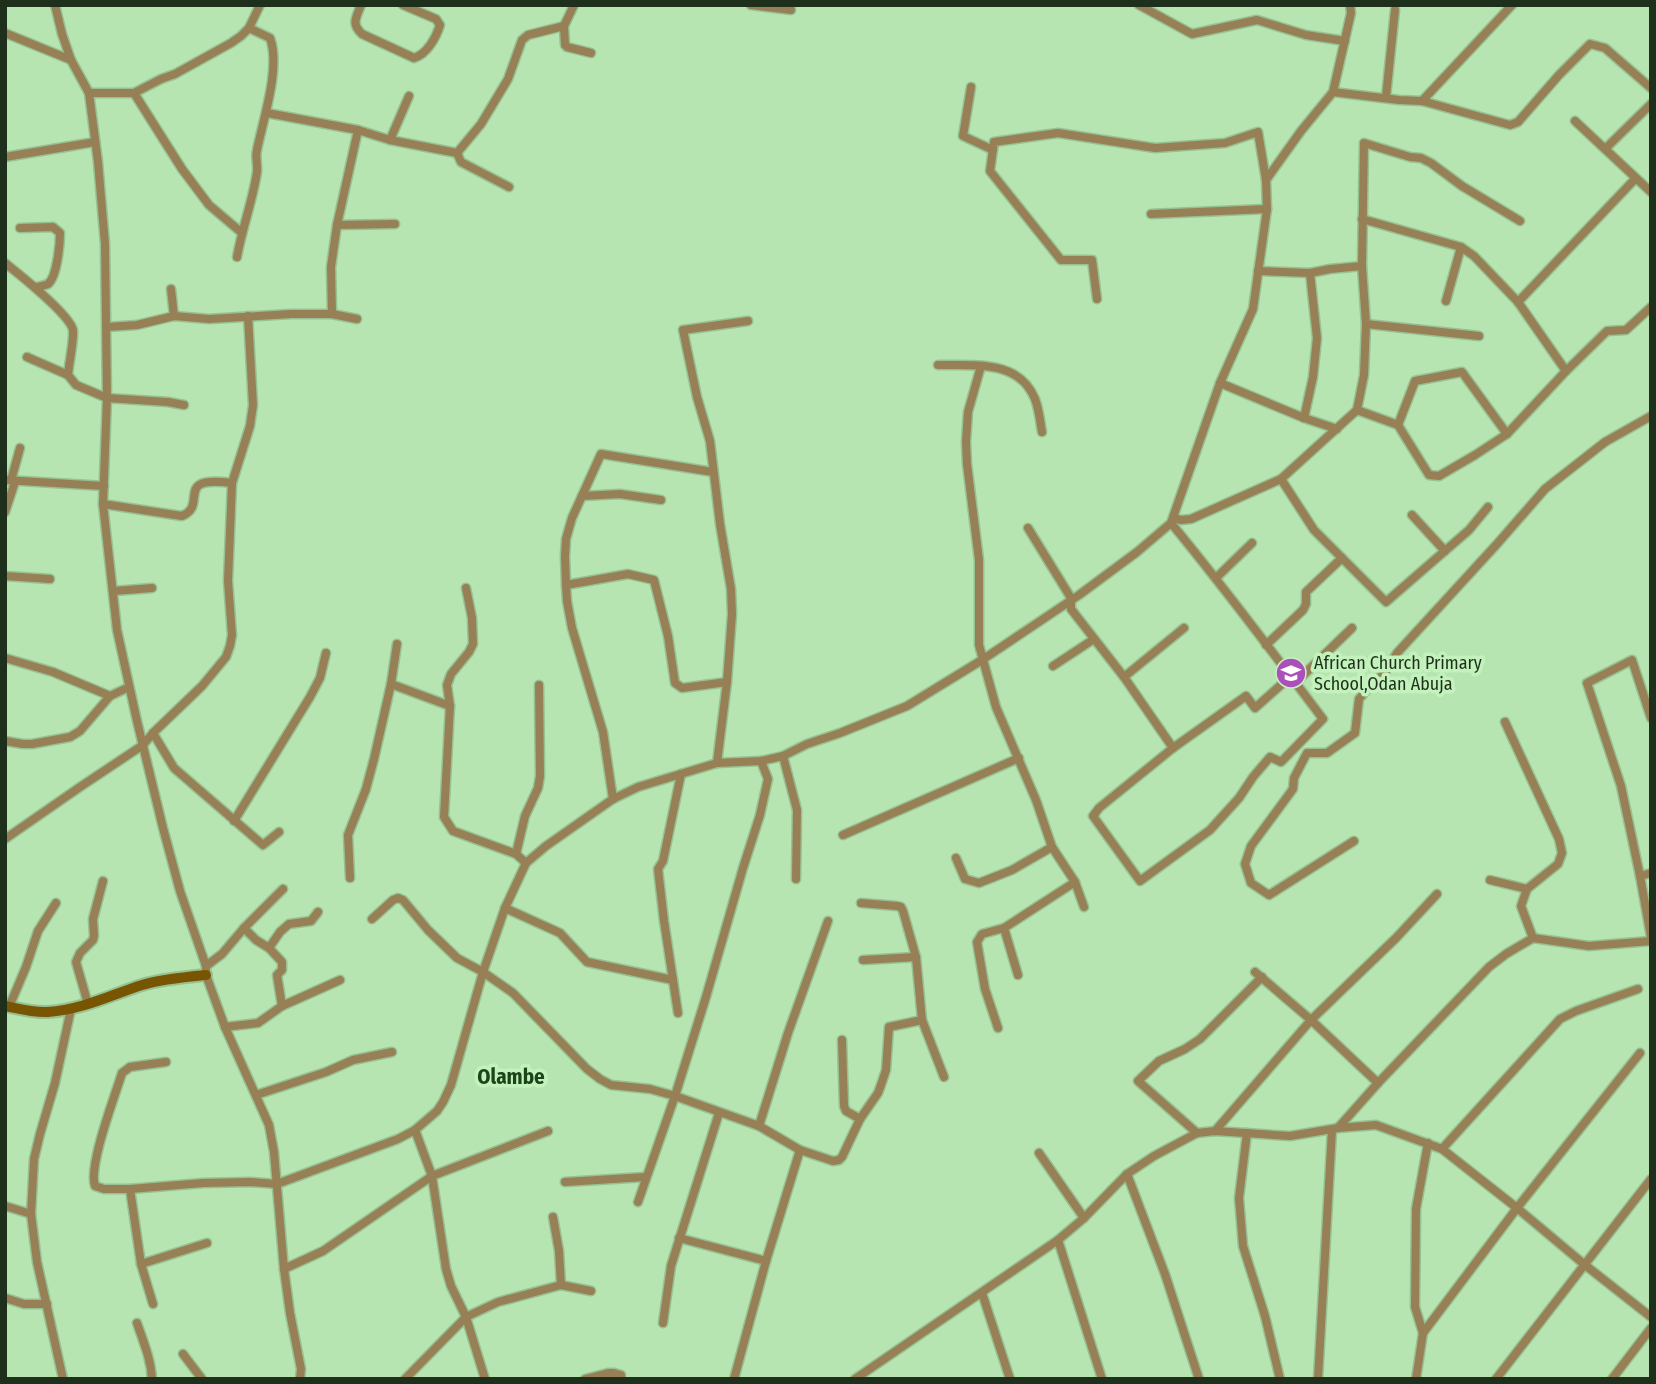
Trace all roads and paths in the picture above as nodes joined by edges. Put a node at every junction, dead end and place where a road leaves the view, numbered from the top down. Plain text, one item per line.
1 (55, 5) edge
2 (260, 5) edge
3 (361, 5) edge
4 (404, 5) edge
5 (574, 5) edge
6 (751, 5) edge
7 (1139, 5) edge
8 (1350, 5) edge
9 (1512, 5) edge
10 (791, 10) dead end
11 (1395, 10) dead end
12 (564, 26) junction
13 (249, 28) junction
14 (5, 33) edge
15 (1345, 41) junction
16 (591, 53) dead end
17 (71, 60) junction
18 (971, 87) dead end
19 (1651, 88) edge
20 (1333, 92) junction
21 (89, 93) junction
22 (134, 93) junction
23 (409, 96) dead end
24 (1386, 97) junction
25 (1422, 101) junction
26 (1651, 104) edge
27 (267, 113) junction
28 (1575, 121) dead end
29 (358, 130) junction
30 (390, 140) junction
31 (95, 142) junction
32 (1605, 149) junction
33 (993, 150) junction
34 (457, 153) junction
35 (5, 157) edge
36 (1635, 179) junction
37 (1266, 180) junction
38 (509, 187) dead end
39 (1651, 192) edge
40 (1268, 209) junction
41 (1151, 214) dead end
42 (1362, 219) junction
43 (1520, 221) dead end
44 (395, 224) dead end
45 (337, 225) junction
46 (20, 228) dead end
47 (242, 233) junction
48 (1461, 247) junction
49 (237, 257) dead end
50 (5, 263) edge
51 (1362, 267) junction
52 (1258, 271) junction
53 (1310, 273) junction
54 (36, 288) junction
55 (171, 289) dead end
56 (1097, 299) dead end
57 (1446, 301) dead end
58 (1518, 302) junction
59 (1651, 307) edge
60 (332, 314) junction
61 (174, 316) junction
62 (248, 316) junction
63 (357, 318) dead end
64 (748, 321) dead end
65 (1366, 324) junction
66 (107, 327) junction
67 (1479, 336) dead end
68 (27, 357) dead end
69 (938, 365) dead end
70 (981, 366) junction
71 (1566, 371) junction
72 (68, 375) junction
73 (1220, 383) junction
74 (107, 398) junction
75 (184, 405) dead end
76 (1357, 410) junction
77 (1651, 416) edge
78 (1304, 418) junction
79 (1398, 425) junction
80 (1337, 429) junction
81 (1042, 432) dead end
82 (1507, 434) junction
83 (20, 448) dead end
84 (713, 472) junction
85 (1281, 479) junction
86 (5, 480) edge
87 (15, 482) junction
88 (232, 483) junction
89 (104, 486) junction
90 (582, 496) junction
91 (661, 500) dead end
92 (103, 504) junction
93 (1488, 507) dead end
94 (5, 512) edge
95 (1412, 515) dead end
96 (1172, 521) junction
97 (1028, 528) dead end
98 (1252, 543) dead end
99 (1445, 551) junction
100 (1342, 558) junction
101 (5, 576) edge
102 (1216, 578) junction
103 (50, 579) dead end
104 (566, 585) junction
105 (466, 588) dead end
106 (152, 589) dead end
107 (114, 592) junction
108 (1071, 598) junction
109 (1184, 628) dead end
110 (1352, 628) dead end
111 (1094, 639) junction
112 (397, 643) dead end
113 (1266, 645) junction
114 (326, 653) dead end
115 (5, 658) edge
116 (982, 660) junction
117 (1053, 666) dead end
118 (1124, 677) junction
119 (1293, 680) junction
120 (727, 682) junction
121 (391, 684) junction
122 (539, 685) dead end
123 (130, 687) junction
124 (110, 696) junction
125 (450, 706) junction
126 (1651, 718) edge
127 (1505, 722) dead end
128 (153, 733) junction
129 (5, 741) edge
130 (143, 745) junction
131 (1174, 748) junction
132 (783, 756) junction
133 (1019, 758) junction
134 (761, 761) junction
135 (717, 763) junction
136 (681, 774) junction
137 (613, 799) junction
138 (234, 821) junction
139 (279, 832) dead end
140 (843, 835) dead end
141 (5, 839) edge
142 (1354, 841) dead end
143 (1052, 847) junction
144 (516, 854) junction
145 (956, 858) dead end
146 (526, 863) junction
147 (1651, 873) edge
148 (1640, 876) junction
149 (350, 878) dead end
150 (796, 879) dead end
151 (1490, 880) dead end
152 (103, 881) dead end
153 (1075, 882) junction
154 (283, 889) dead end
155 (1527, 889) junction
156 (1437, 894) dead end
157 (55, 903) dead end
158 (861, 903) dead end
159 (1084, 906) dead end
160 (505, 908) junction
161 (318, 912) dead end
162 (372, 919) dead end
163 (828, 921) dead end
164 (244, 928) junction
165 (1004, 928) junction
166 (1533, 938) junction
167 (1651, 939) edge
168 (269, 948) junction
169 (916, 957) junction
170 (863, 960) dead end
171 (206, 970) junction
172 (483, 972) junction
173 (1018, 975) dead end
174 (340, 980) dead end
175 (673, 980) junction
176 (1638, 989) dead end
177 (88, 1004) junction
178 (282, 1006) junction
179 (7, 1007) edge
180 (71, 1009) junction
181 (678, 1013) dead end
182 (922, 1020) junction
183 (1311, 1020) junction
184 (225, 1027) junction
185 (998, 1028) dead end
186 (842, 1040) dead end
187 (392, 1052) dead end
188 (1640, 1053) dead end
189 (166, 1062) dead end
190 (944, 1077) dead end
191 (1378, 1083) junction
192 (256, 1095) junction
193 (675, 1096) junction
194 (719, 1113) junction
195 (860, 1118) junction
196 (759, 1126) junction
197 (1335, 1129) junction
198 (415, 1130) junction
199 (548, 1131) dead end
200 (1215, 1131) junction
201 (1197, 1133) junction
202 (1247, 1133) junction
203 (1428, 1143) junction
204 (1442, 1149) junction
205 (800, 1150) junction
206 (1039, 1153) dead end
207 (1127, 1174) junction
208 (432, 1176) junction
209 (645, 1177) junction
210 (1651, 1180) edge
211 (565, 1182) dead end
212 (276, 1184) junction
213 (130, 1189) junction
214 (638, 1202) dead end
215 (5, 1206) edge
216 (1517, 1208) junction
217 (31, 1214) junction
218 (553, 1216) dead end
219 (1084, 1218) junction
220 (680, 1238) junction
221 (1058, 1240) junction
222 (206, 1243) dead end
223 (766, 1261) junction
224 (141, 1264) junction
225 (1585, 1265) junction
226 (284, 1269) junction
227 (561, 1285) junction
228 (592, 1290) dead end
229 (982, 1293) junction
230 (5, 1298) edge
231 (47, 1304) junction
232 (153, 1304) dead end
233 (466, 1317) junction
234 (1651, 1317) edge
235 (136, 1323) dead end
236 (663, 1323) dead end
237 (1651, 1328) edge
238 (1423, 1333) junction
239 (183, 1354) dead end
240 (63, 1379) edge
241 (152, 1379) edge
242 (202, 1379) edge
243 (300, 1379) edge
244 (405, 1379) edge
245 (485, 1379) edge
246 (585, 1379) edge
247 (621, 1379) edge
248 (734, 1379) edge
249 (855, 1379) edge
250 (1010, 1379) edge
251 (1102, 1379) edge
252 (1199, 1379) edge
253 (1280, 1379) edge
254 (1318, 1379) edge
255 (1416, 1379) edge
256 (1496, 1379) edge
257 (1612, 1379) edge

1 - 17 street
2 - 13 street
3 - 4 street
5 - 12 street
6 - 10 street
7 - 15 street
8 - 15 street
9 - 25 street
11 - 24 street
12 - 16 street
12 - 34 street
13 - 22 street
13 - 27 street
14 - 17 street
15 - 20 street
17 - 21 street
18 - 33 street
19 - 25 street
20 - 24 street
20 - 37 street
21 - 22 street
21 - 31 street
22 - 47 street
23 - 30 street
24 - 25 street
26 - 32 street
27 - 29 street
27 - 47 street
28 - 32 street
29 - 30 street
29 - 45 street
30 - 34 street
31 - 35 street
31 - 66 street
32 - 36 street
33 - 37 street
33 - 56 street
34 - 38 street
36 - 39 street
36 - 58 street
37 - 40 street
40 - 41 street
40 - 52 street
42 - 43 street
42 - 48 street
42 - 51 street
44 - 45 street
45 - 60 street
46 - 54 street
47 - 49 street
48 - 57 street
48 - 58 street
50 - 54 street
51 - 53 street
51 - 65 street
52 - 53 street
52 - 73 street
53 - 78 street
54 - 72 street
55 - 61 street
58 - 71 street
59 - 71 street
60 - 62 street
60 - 63 street
61 - 62 street
61 - 66 street
62 - 88 street
64 - 84 street
65 - 67 street
65 - 76 street
66 - 74 street
68 - 72 street
69 - 70 street
70 - 81 street
70 - 116 street
71 - 82 street
72 - 74 street
73 - 78 street
73 - 96 street
74 - 75 street
74 - 89 street
76 - 79 street
76 - 80 street
77 - 142 street
78 - 80 street
79 - 82 street
79 - 82 street
80 - 85 street
83 - 87 street
84 - 90 street
84 - 120 street
85 - 96 street
85 - 100 street
86 - 87 street
87 - 89 street
87 - 94 street
88 - 92 street
88 - 128 street
89 - 92 street
90 - 91 street
90 - 104 street
92 - 107 street
93 - 99 street
95 - 99 street
96 - 102 street
96 - 108 street
97 - 108 street
98 - 102 street
99 - 100 street
100 - 113 street
101 - 103 street
102 - 113 street
104 - 120 street
104 - 137 street
105 - 125 street
106 - 107 street
107 - 123 street
108 - 111 street
108 - 116 street
109 - 118 street
110 - 119 street
111 - 117 street
111 - 118 street
112 - 121 street
113 - 119 street
114 - 138 street
115 - 124 street
116 - 132 street
116 - 133 street
118 - 131 street
119 - 131 street
119 - 131 street
120 - 135 street
121 - 125 street
121 - 149 street
122 - 144 street
123 - 124 street
123 - 130 street
124 - 129 street
125 - 144 street
126 - 148 street
127 - 155 street
128 - 130 street
128 - 138 street
130 - 141 street
130 - 171 street
132 - 134 street
132 - 150 street
133 - 140 street
133 - 143 street
134 - 135 street
134 - 193 street
135 - 136 street
136 - 137 street
136 - 175 street
137 - 146 street
138 - 139 street
143 - 145 street
143 - 153 street
144 - 146 street
146 - 160 street
147 - 148 street
148 - 167 street
151 - 155 street
152 - 177 street
153 - 159 street
153 - 165 street
154 - 164 street
155 - 166 street
156 - 183 street
157 - 179 street
158 - 169 street
160 - 172 street
160 - 175 street
161 - 168 street
162 - 172 street
163 - 196 street
164 - 168 street
164 - 171 street
165 - 173 street
165 - 185 street
166 - 167 street
166 - 191 street
168 - 178 street
169 - 170 street
169 - 182 street
171 - 177 street
171 - 184 street
172 - 193 street
172 - 198 street
174 - 178 street
175 - 181 street
176 - 204 street
177 - 180 street
178 - 184 street
179 - 180 street
180 - 217 street
182 - 190 street
182 - 195 street
183 - 191 street
183 - 200 street
183 - 201 street
184 - 192 street
186 - 195 street
187 - 192 street
188 - 216 street
189 - 213 street
191 - 197 street
192 - 212 street
193 - 194 street
193 - 209 street
194 - 196 street
194 - 220 street
195 - 205 street
196 - 205 street
197 - 202 street
197 - 203 street
197 - 254 street
198 - 208 street
198 - 212 street
199 - 208 street
200 - 201 street
200 - 202 street
201 - 207 street
202 - 253 street
203 - 204 street
203 - 238 street
204 - 216 street
205 - 223 street
206 - 219 street
207 - 219 street
207 - 252 street
208 - 226 street
208 - 233 street
209 - 211 street
209 - 214 street
210 - 225 street
212 - 213 street
212 - 226 street
213 - 224 street
215 - 217 street
216 - 225 street
216 - 238 street
217 - 231 street
218 - 227 street
219 - 221 street
220 - 223 street
220 - 236 street
221 - 229 street
221 - 251 street
222 - 224 street
223 - 248 street
224 - 232 street
225 - 234 street
225 - 256 street
226 - 243 street
227 - 228 street
227 - 233 street
229 - 249 street
229 - 250 street
230 - 231 street
231 - 240 street
233 - 244 street
233 - 245 street
235 - 241 street
237 - 257 street
238 - 255 street
239 - 242 street
246 - 247 street

